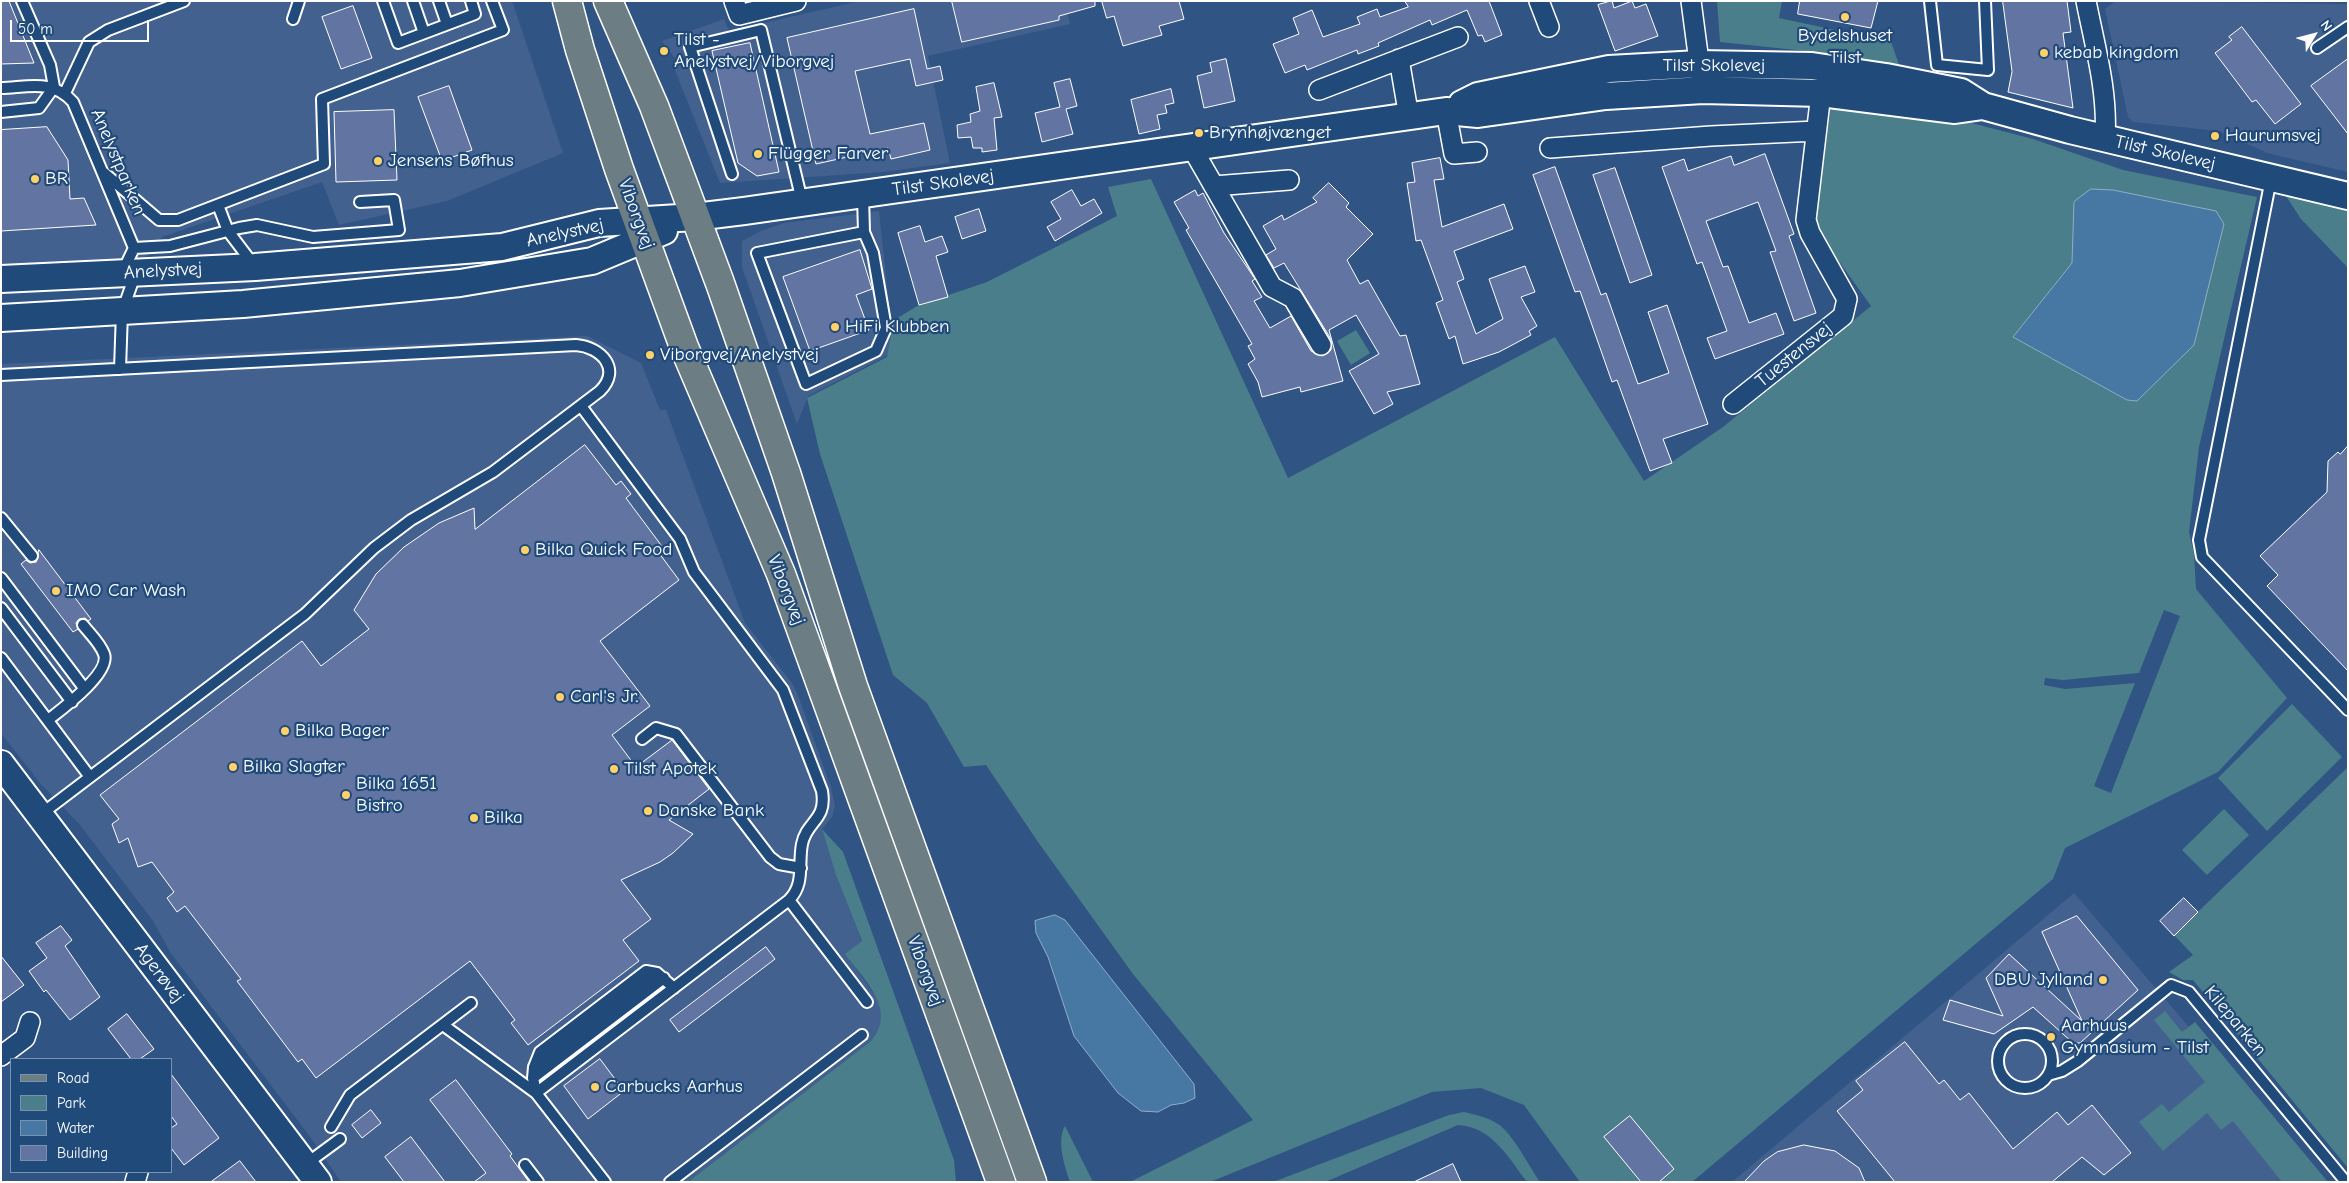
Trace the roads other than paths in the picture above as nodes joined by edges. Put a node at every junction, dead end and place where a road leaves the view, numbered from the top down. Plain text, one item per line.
1 (22, 1) edge
2 (184, 1) edge
3 (299, 1) edge
4 (383, 1) edge
5 (412, 1) edge
6 (439, 1) edge
7 (471, 1) edge
8 (492, 1) edge
9 (566, 1) edge
10 (608, 1) edge
11 (734, 1) edge
12 (796, 1) edge
13 (1539, 1) edge
14 (1691, 1) edge
15 (1930, 1) edge
16 (1985, 1) edge
17 (2086, 1) edge
18 (293, 19) dead end
19 (447, 24) junction
20 (1549, 27) dead end
21 (2348, 27) edge
22 (424, 33) junction
23 (1458, 37) dead end
24 (2317, 48) dead end
25 (1399, 59) junction
26 (1700, 64) junction
27 (54, 87) junction
28 (1, 88) edge
29 (1319, 90) dead end
30 (1703, 90) junction
31 (65, 93) junction
32 (1821, 93) junction
33 (1983, 106) junction
34 (1446, 111) junction
35 (1, 112) edge
36 (1409, 116) junction
37 (1816, 131) junction
38 (2105, 138) junction
39 (1192, 148) junction
40 (1550, 148) dead end
41 (1477, 152) dead end
42 (103, 172) junction
43 (732, 174) dead end
44 (2271, 178) junction
45 (1289, 180) dead end
46 (1214, 186) junction
47 (863, 195) junction
48 (2348, 196) edge
49 (360, 202) dead end
50 (803, 202) junction
51 (218, 206) junction
52 (695, 217) junction
53 (642, 230) junction
54 (228, 231) junction
55 (864, 232) junction
56 (131, 264) junction
57 (255, 267) junction
58 (1, 279) edge
59 (122, 312) junction
60 (1, 318) edge
61 (1321, 345) dead end
62 (120, 369) junction
63 (1, 375) edge
64 (1733, 404) dead end
65 (581, 406) junction
66 (3, 523) edge
67 (32, 556) dead end
68 (1, 578) edge
69 (1, 608) edge
70 (84, 625) dead end
71 (1, 658) edge
72 (84, 688) junction
73 (72, 702) junction
74 (2348, 710) edge
75 (48, 720) junction
76 (642, 739) dead end
77 (1, 764) edge
78 (90, 777) junction
79 (40, 815) junction
80 (801, 868) junction
81 (788, 900) junction
82 (660, 976) junction
83 (674, 988) junction
84 (867, 1002) dead end
85 (471, 1003) dead end
86 (30, 1022) dead end
87 (443, 1024) junction
88 (862, 1035) dead end
89 (1, 1056) edge
90 (533, 1072) junction
91 (2048, 1076) junction
92 (536, 1093) junction
93 (331, 1126) dead end
94 (340, 1139) dead end
95 (525, 1165) dead end
96 (311, 1173) edge
97 (538, 1182) edge
98 (605, 1182) edge
99 (670, 1182) edge
100 (1001, 1182) edge
101 (1032, 1182) edge
102 (2346, 1182) edge

1 - 27 lane
2 - 31 lane
3 - 18 lane
4 - 22 lane
5 - 22 lane
6 - 19 lane
7 - 19 lane
8 - 51 lane
9 - 53 main road, Viborgvej
10 - 52 main road, Viborgvej
11 - 12 street
13 - 20 street
14 - 26 street
15 - 16 lane
17 - 38 street
19 - 22 lane
21 - 24 lane
23 - 25 street
25 - 29 street
25 - 36 street
26 - 30 street
26 - 33 street, Tilst Skolevej
26 - 34 street, Tilst Skolevej
27 - 28 lane, Anelystparken
27 - 31 lane, Anelystparken
27 - 35 lane
30 - 32 street, Tilst Skolevej
30 - 34 street, Tilst Skolevej
31 - 42 lane, Anelystparken
32 - 33 street, Tilst Skolevej
32 - 37 street, Tuestensvej
33 - 38 street, Tilst Skolevej
34 - 36 street, Tilst Skolevej
34 - 41 street
36 - 39 street, Tilst Skolevej
37 - 40 street
37 - 64 street, Tuestensvej
38 - 44 street, Tilst Skolevej
39 - 46 street
39 - 47 street, Tilst Skolevej
42 - 51 lane
42 - 56 lane, Anelystparken
43 - 50 lane
44 - 48 street, Tilst Skolevej
44 - 74 lane
45 - 46 street
46 - 61 street
47 - 50 street, Tilst Skolevej
47 - 55 lane
49 - 54 lane
50 - 52 street, Tilst Skolevej
51 - 54 lane
52 - 53 street, Anelystvej
52 - 101 main road, Viborgvej
53 - 57 street, Anelystvej
53 - 59 street, Anelystvej
53 - 100 main road, Viborgvej
54 - 56 lane
54 - 57 lane
55 - 55 lane
56 - 57 street, Anelystvej
56 - 58 street, Anelystvej
56 - 59 lane
59 - 60 street, Anelystvej
59 - 62 lane
62 - 63 lane
62 - 65 lane
65 - 78 lane
65 - 80 lane
66 - 67 lane
68 - 72 lane
69 - 73 lane
70 - 72 lane
71 - 75 lane
72 - 73 lane
73 - 75 lane
75 - 78 lane
76 - 80 lane
77 - 79 street, Agerøvej
78 - 79 lane
79 - 96 street, Agerøvej
80 - 81 lane
81 - 83 lane
81 - 84 lane
82 - 83 lane
82 - 90 lane
82 - 90 lane
83 - 92 lane
85 - 87 lane
86 - 89 street
87 - 92 lane
87 - 93 lane
88 - 99 lane
90 - 92 lane
91 - 91 lane, Kileparken
91 - 102 lane, Kileparken
92 - 98 lane
94 - 96 lane
95 - 97 lane

